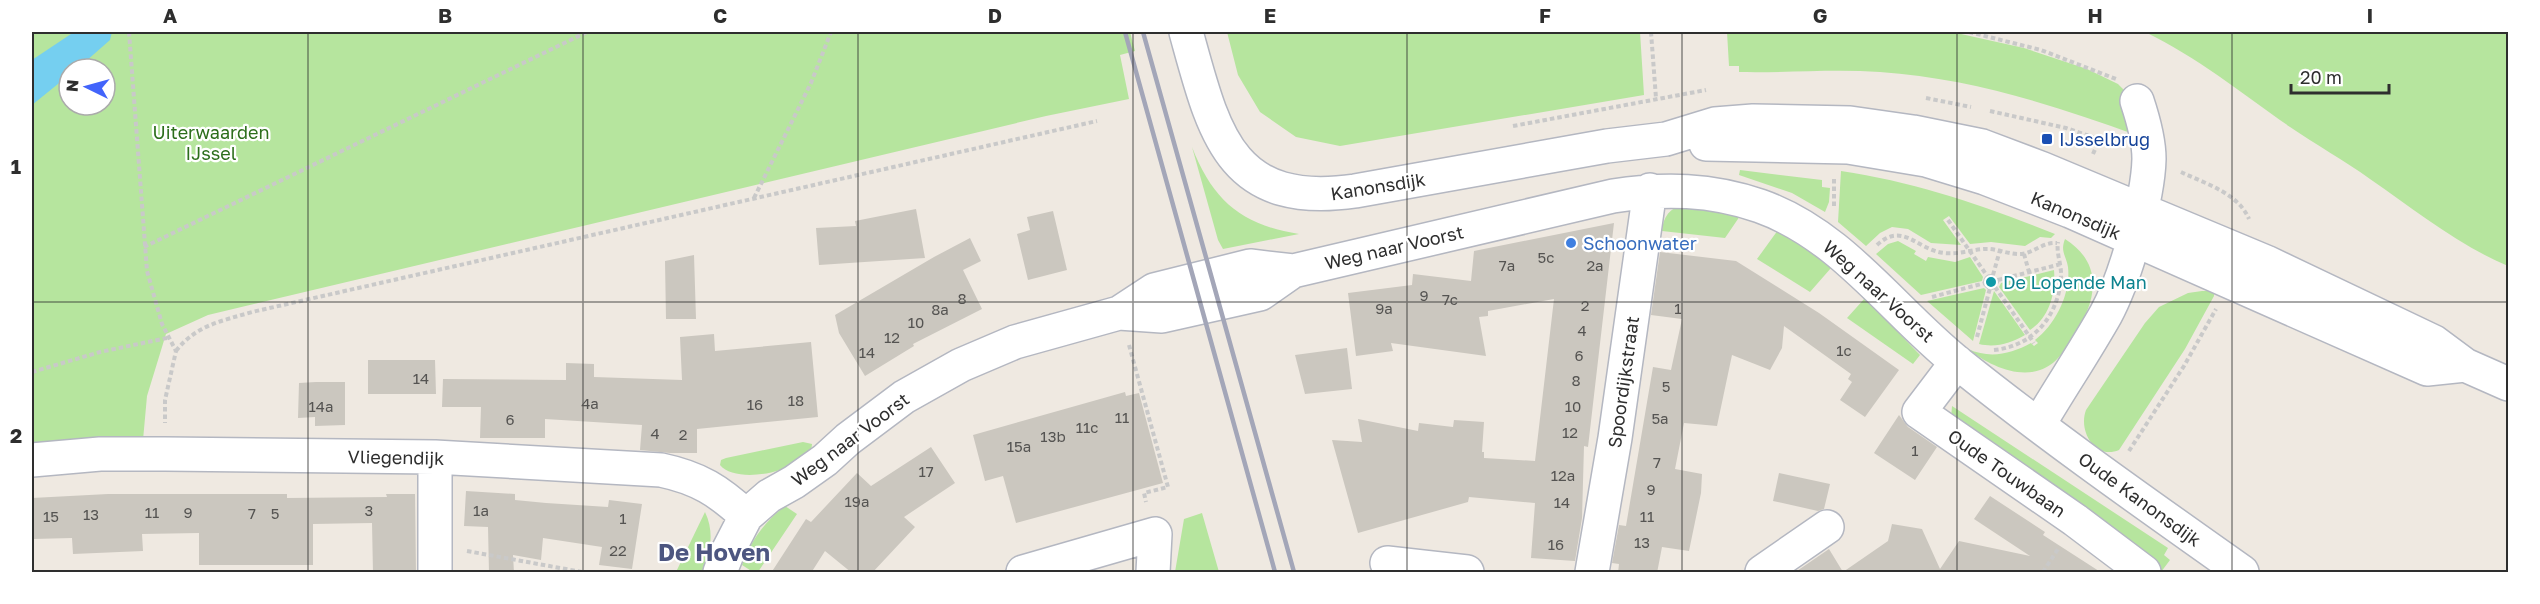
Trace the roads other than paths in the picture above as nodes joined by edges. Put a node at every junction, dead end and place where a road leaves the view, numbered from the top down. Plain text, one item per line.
1 (1186, 32) edge
2 (2137, 101) road end
3 (1650, 190) junction
4 (2137, 225) junction
5 (1973, 350) junction
6 (2465, 365) junction
7 (2508, 384) edge
8 (2039, 424) junction
9 (435, 457) junction
10 (32, 460) edge
11 (746, 516) junction
12 (1827, 527) dead end
13 (435, 559) edge
14 (1387, 562) dead end
15 (720, 573) edge
16 (1023, 573) edge
17 (1153, 573) edge
18 (1467, 573) edge
19 (1592, 573) edge
20 (1762, 573) edge
21 (2144, 573) edge
22 (2242, 573) edge

1 - 4 street, Kanonsdijk
2 - 4 street
3 - 5 street, Weg naar Voorst
3 - 11 street, Weg naar Voorst
3 - 19 street, Spoordijkstraat
4 - 6 street, Kanonsdijk
4 - 6 street, Kanonsdijk
4 - 8 street
5 - 8 street, Weg naar Voorst
5 - 21 street, Oude Touwbaan
6 - 7 street, Kanonsdijk
8 - 22 street, Oude Kanonsdijk
9 - 10 street, Vliegendijk
9 - 11 street, Vliegendijk
9 - 13 street
11 - 15 street, Weg naar Voorst
12 - 20 street
14 - 18 street
16 - 17 street

